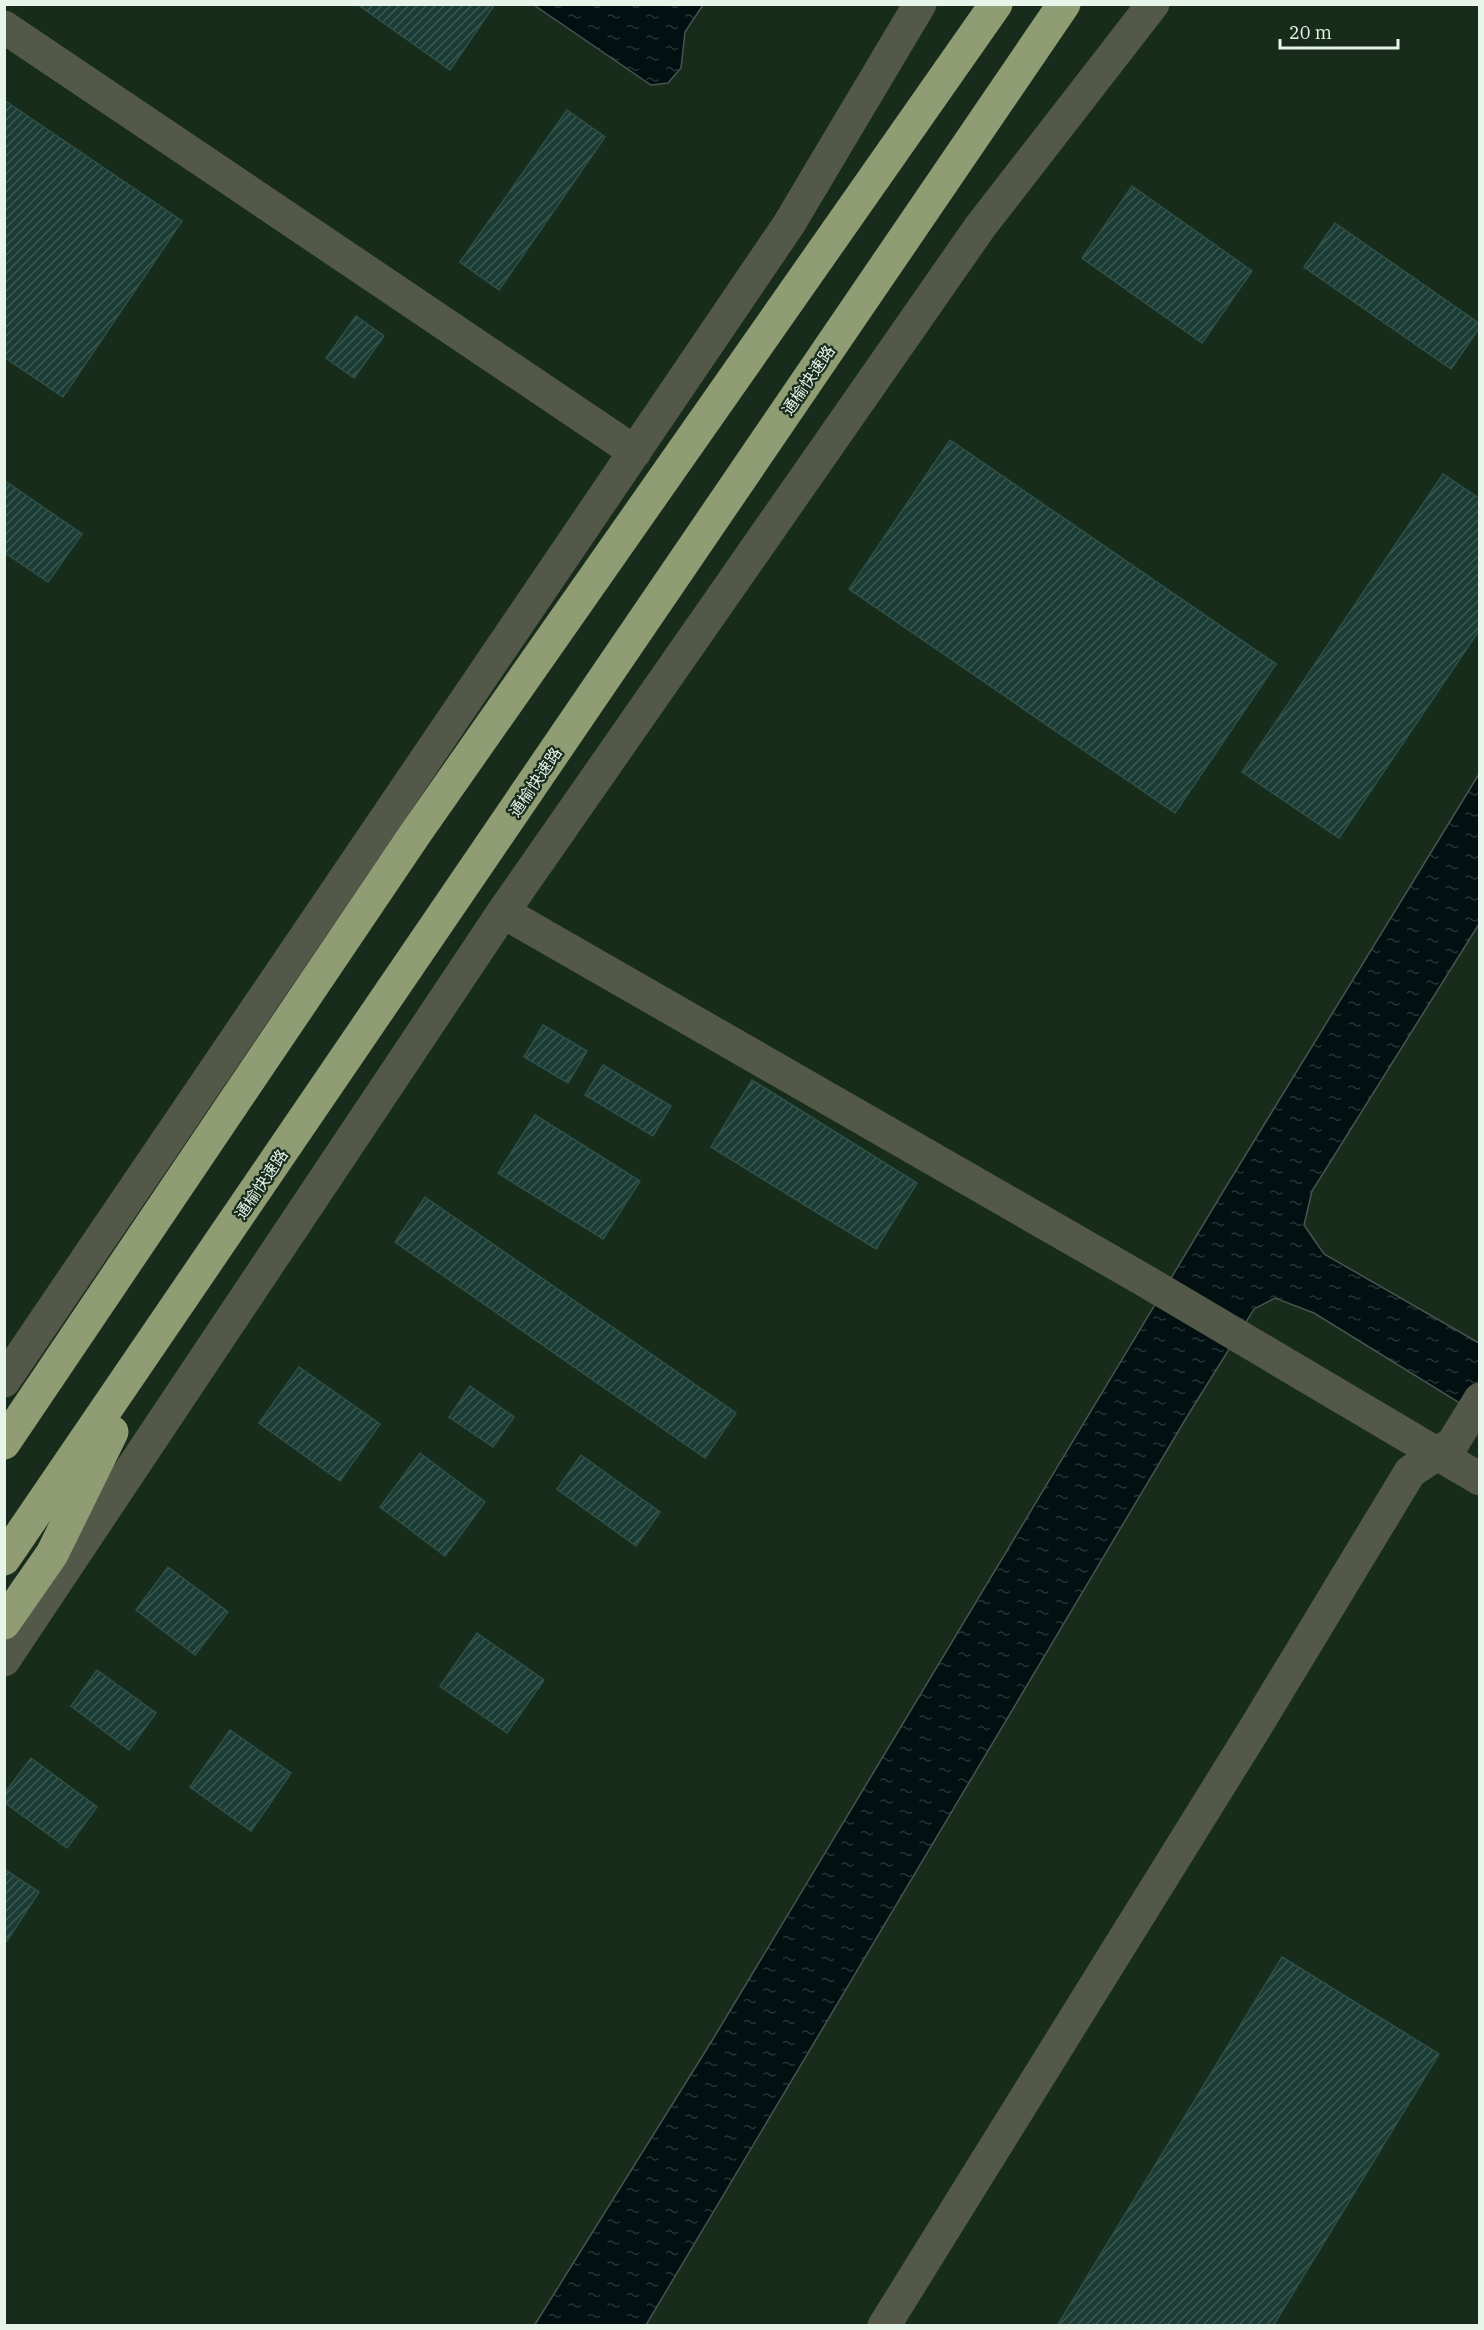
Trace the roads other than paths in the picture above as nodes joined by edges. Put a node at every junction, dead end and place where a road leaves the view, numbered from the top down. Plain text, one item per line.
1 (920, 4) edge
2 (996, 4) edge
3 (1064, 4) edge
4 (1153, 4) edge
5 (4, 27) edge
6 (634, 452) junction
7 (502, 912) junction
8 (164, 1325) junction
9 (4, 1381) edge
10 (1479, 1399) edge
11 (4, 1443) edge
12 (1437, 1455) junction
13 (1479, 1479) edge
14 (4, 1558) edge
15 (4, 1623) edge
16 (4, 1660) edge
17 (884, 2325) edge

1 - 6 street
2 - 11 highway
3 - 8 highway, 通榆快速路
4 - 7 street
5 - 6 street
6 - 9 street
7 - 12 street
7 - 16 street
8 - 14 highway, 通榆快速路
8 - 15 highway
10 - 12 street
12 - 13 street
12 - 17 street

